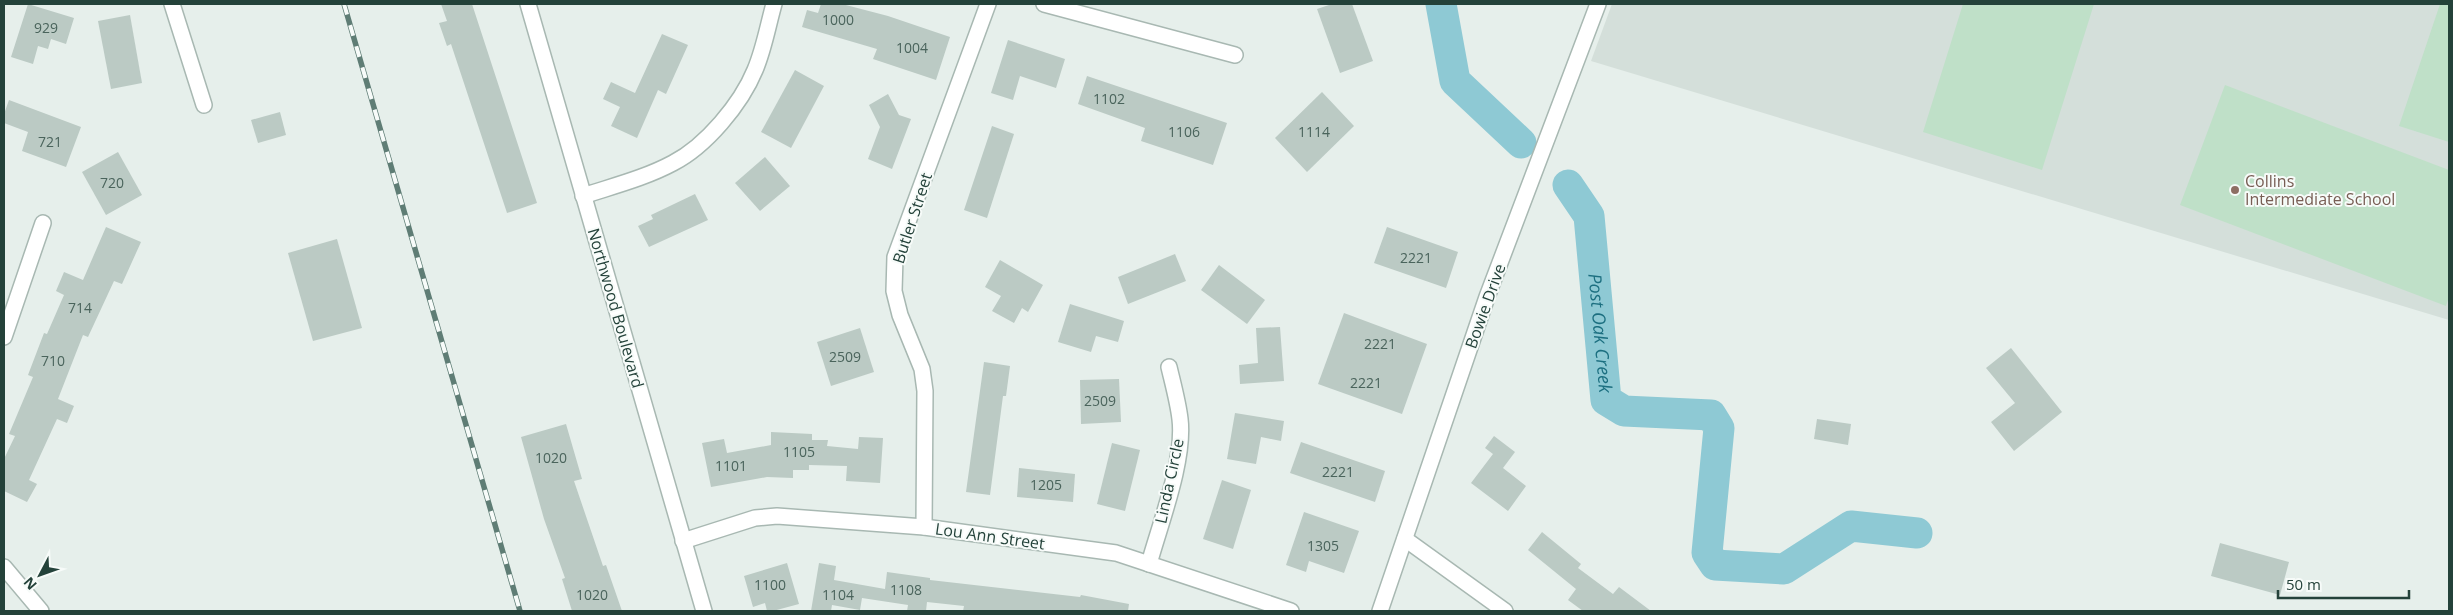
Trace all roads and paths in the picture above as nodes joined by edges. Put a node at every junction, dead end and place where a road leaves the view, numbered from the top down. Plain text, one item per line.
1 (172, 4) edge
2 (528, 4) edge
3 (774, 4) edge
4 (988, 4) edge
5 (1044, 4) edge
6 (1598, 4) edge
7 (1235, 55) dead end
8 (204, 104) dead end
9 (583, 196) junction
10 (43, 223) dead end
11 (4, 336) edge
12 (1169, 367) dead end
13 (924, 527) junction
14 (1405, 540) junction
15 (683, 541) junction
16 (1149, 564) junction
17 (4, 567) edge
18 (41, 611) edge
19 (704, 611) edge
20 (1291, 611) edge
21 (1380, 611) edge
22 (1505, 611) edge

1 - 8 street
2 - 9 street, Northwood Boulevard
3 - 9 street
4 - 13 street, Butler Street
5 - 7 street
6 - 14 street, Bowie Drive
9 - 15 street, Northwood Boulevard
10 - 11 street
12 - 16 street, Linda Circle
13 - 15 street, Lou Ann Street
13 - 16 street, Lou Ann Street
14 - 21 street, Bowie Drive
14 - 22 street
15 - 19 street, Northwood Boulevard
16 - 20 street, Lou Ann Street
17 - 18 street

